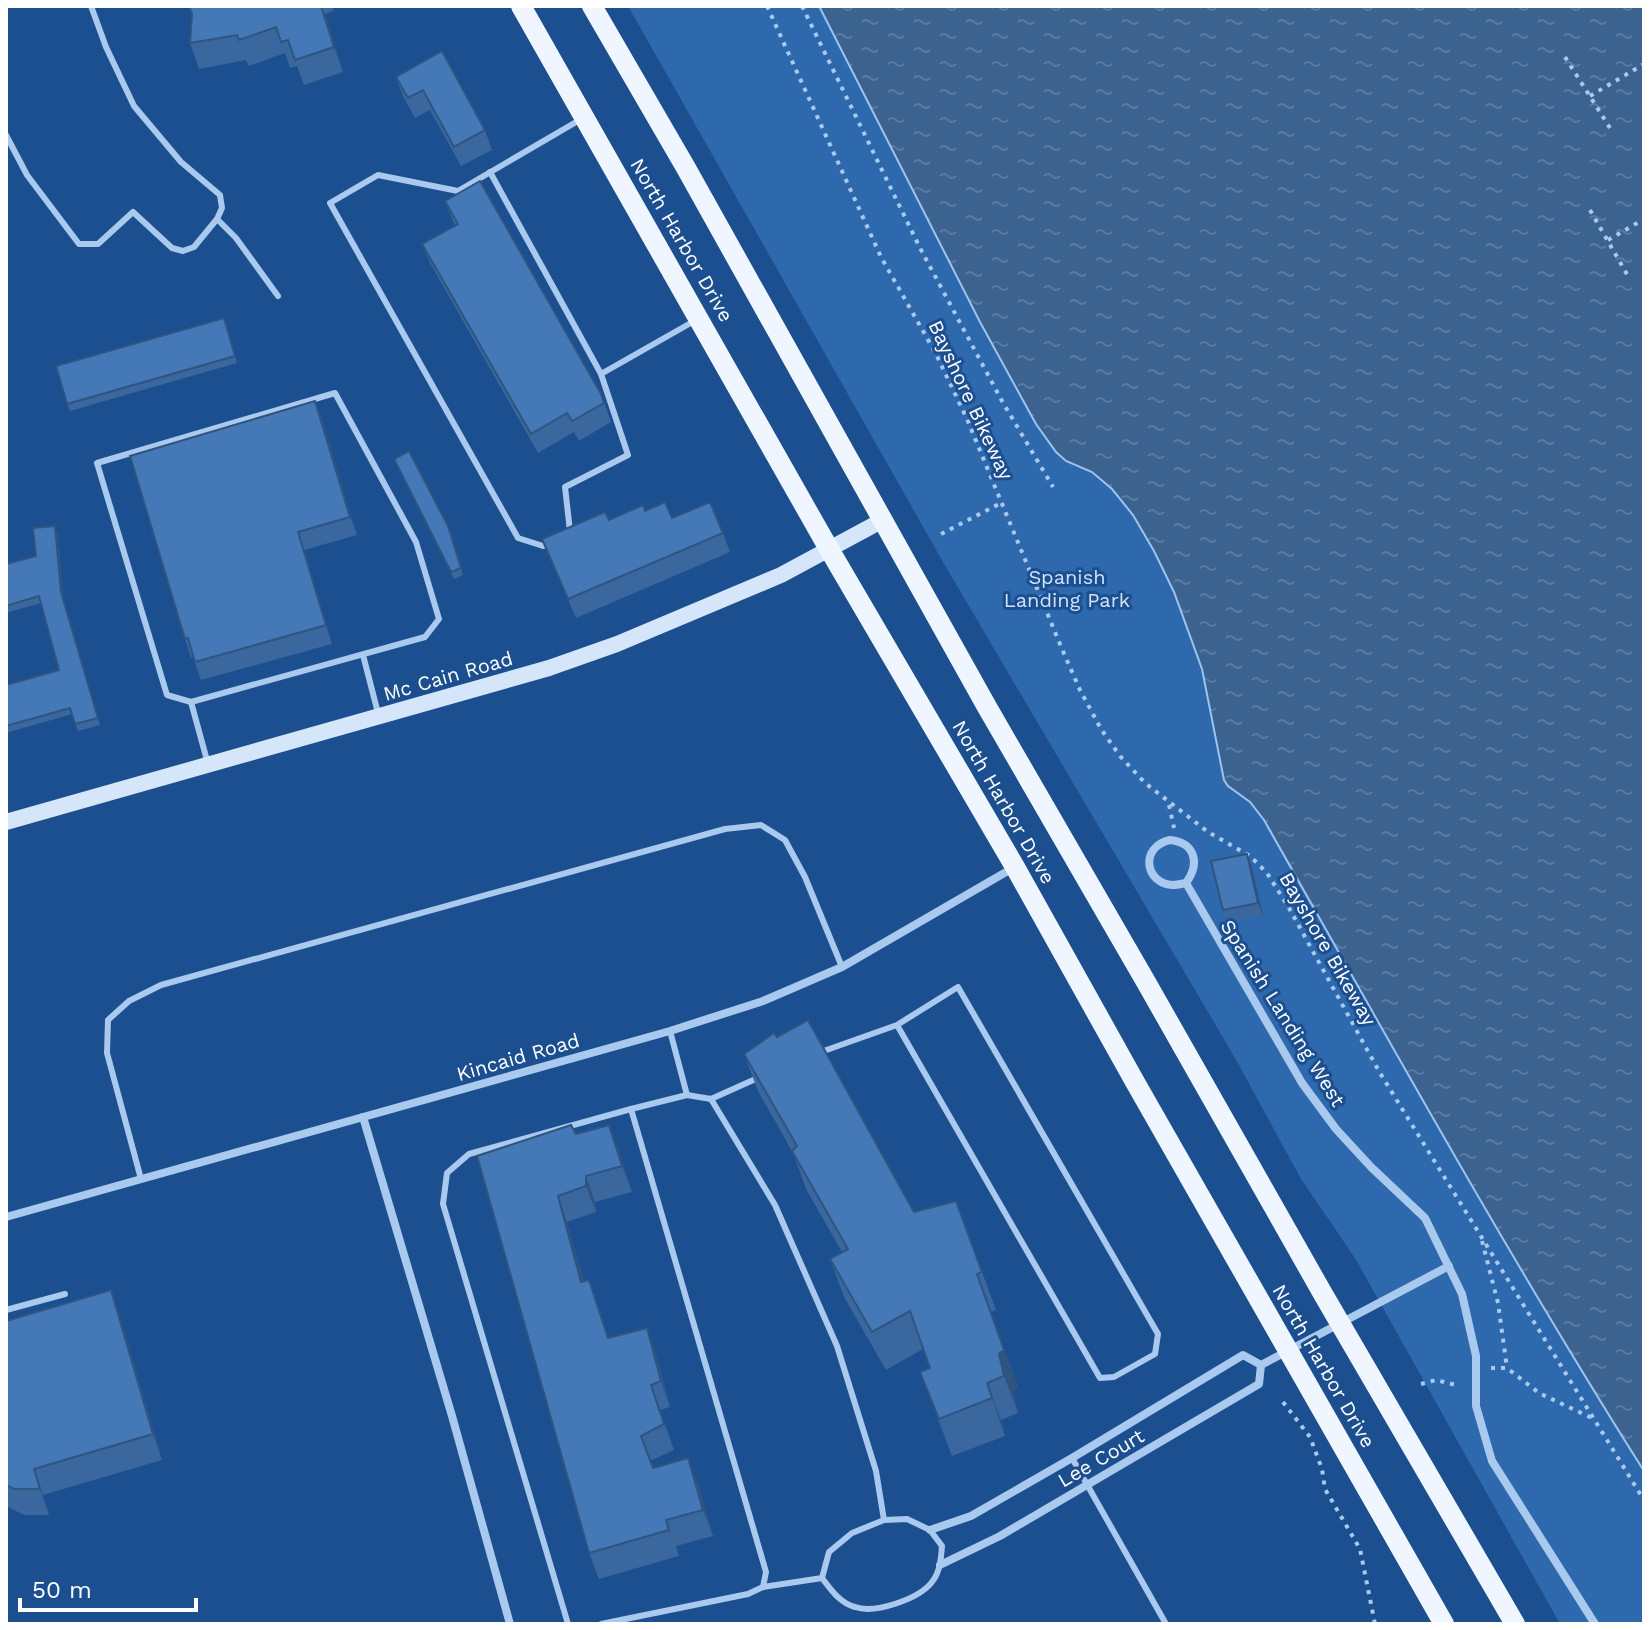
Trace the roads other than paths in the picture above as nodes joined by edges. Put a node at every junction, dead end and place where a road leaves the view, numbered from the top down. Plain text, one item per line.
1 (91, 6) edge
2 (521, 6) edge
3 (592, 6) edge
4 (584, 118) junction
5 (6, 135) edge
6 (490, 172) junction
7 (217, 219) junction
8 (278, 296) dead end
9 (699, 318) junction
10 (601, 374) junction
11 (883, 520) junction
12 (829, 549) junction
13 (363, 655) junction
14 (191, 702) junction
15 (379, 716) junction
16 (208, 765) junction
17 (6, 822) edge
18 (1015, 867) junction
19 (1186, 883) junction
20 (842, 967) junction
21 (897, 1025) junction
22 (670, 1031) junction
23 (812, 1055) edge
24 (774, 1071) edge
25 (687, 1095) junction
26 (711, 1099) junction
27 (631, 1109) junction
28 (363, 1117) junction
29 (141, 1179) junction
30 (6, 1217) edge
31 (1449, 1266) junction
32 (65, 1294) dead end
33 (6, 1310) edge
34 (1340, 1323) junction
35 (1288, 1351) junction
36 (1261, 1365) junction
37 (1072, 1458) junction
38 (1088, 1485) junction
39 (884, 1520) junction
40 (930, 1530) junction
41 (940, 1565) junction
42 (822, 1578) junction
43 (763, 1587) junction
44 (510, 1624) edge
45 (568, 1624) edge
46 (601, 1624) edge
47 (1166, 1624) edge
48 (1444, 1624) edge
49 (1515, 1624) edge
50 (1595, 1624) edge

1 - 7 lane
2 - 4 main road, North Harbor Drive
3 - 11 main road, North Harbor Drive
4 - 6 lane
4 - 9 main road, North Harbor Drive
5 - 7 lane
6 - 10 lane
6 - 10 lane
7 - 8 lane
9 - 10 lane
9 - 12 main road, North Harbor Drive
11 - 12 street, Mc Cain Road
11 - 34 main road, North Harbor Drive
12 - 15 street, Mc Cain Road
12 - 18 main road, North Harbor Drive
13 - 14 lane
13 - 14 lane
13 - 15 lane
14 - 16 lane
15 - 16 street, Mc Cain Road
16 - 17 street, Mc Cain Road
18 - 20 street, Kincaid Road
18 - 35 main road, North Harbor Drive
19 - 19 street
19 - 31 street, Spanish Landing West
20 - 22 street, Kincaid Road
20 - 29 lane
21 - 21 lane
21 - 23 lane
22 - 25 lane
22 - 28 street, Kincaid Road
24 - 26 lane
25 - 26 lane
25 - 27 lane
26 - 39 lane
27 - 43 lane
27 - 45 lane
28 - 29 street, Kincaid Road
28 - 44 street
29 - 30 street, Kincaid Road
31 - 34 street
31 - 50 street, Spanish Landing West
32 - 33 lane
34 - 35 street, Lee Court
34 - 49 main road, North Harbor Drive
35 - 36 street, Lee Court
35 - 48 main road, North Harbor Drive
36 - 37 street, Lee Court
36 - 38 street, Lee Court
37 - 38 lane
37 - 40 street, Lee Court
38 - 41 street, Lee Court
38 - 47 lane
39 - 40 lane
39 - 42 lane
40 - 41 lane
41 - 42 lane
42 - 43 lane
43 - 46 lane

